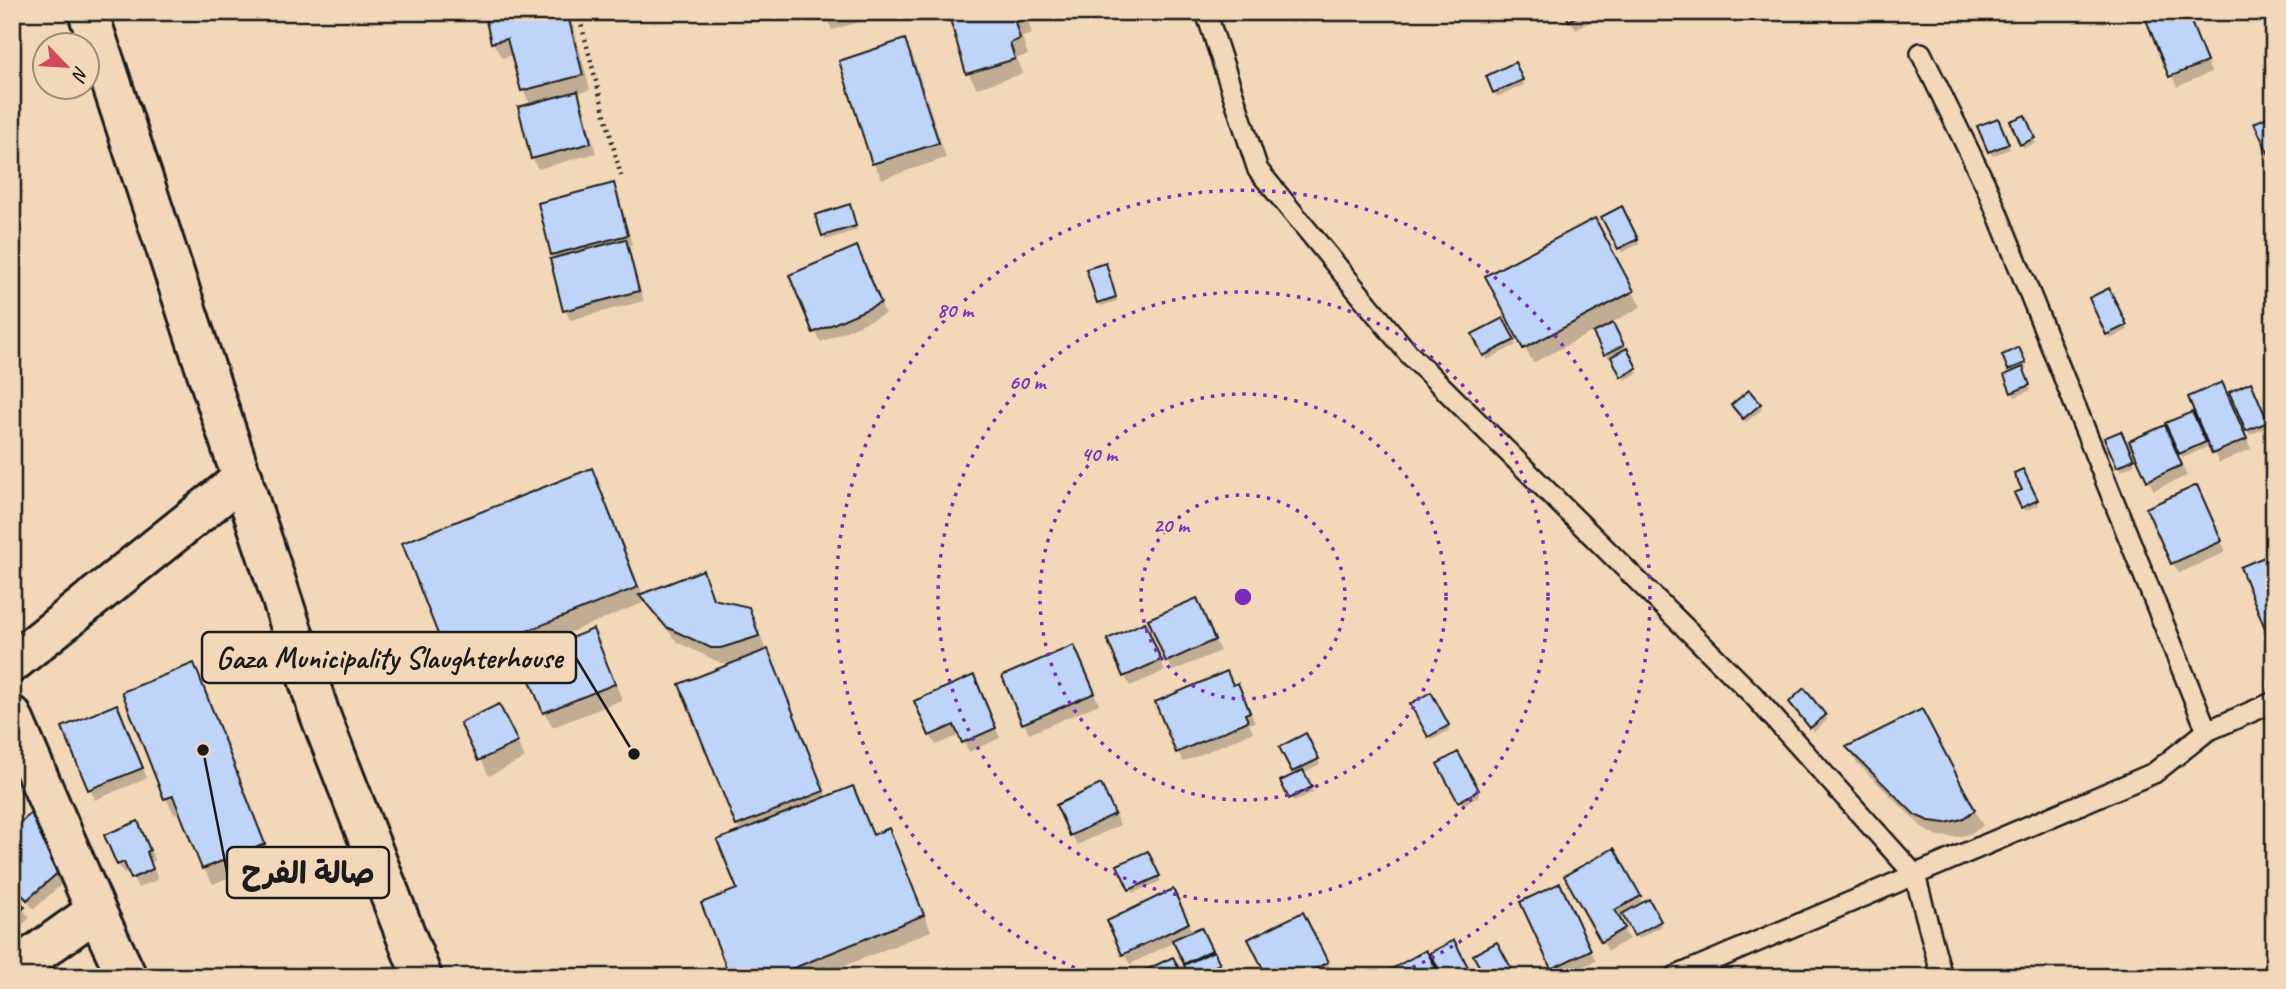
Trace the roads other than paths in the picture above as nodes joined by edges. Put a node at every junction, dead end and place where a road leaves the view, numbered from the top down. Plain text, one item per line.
1 (88, 12) edge
2 (1206, 12) edge
3 (1921, 53) dead end
4 (243, 478) junction
5 (12, 663) edge
6 (2274, 702) edge
7 (12, 716) edge
8 (2207, 731) junction
9 (1915, 874) junction
10 (96, 911) junction
11 (12, 971) edge
12 (127, 977) edge
13 (422, 977) edge
14 (1674, 977) edge
15 (1942, 977) edge

1 - 4 street
2 - 9 lane
3 - 8 lane
4 - 5 street
4 - 13 street
6 - 8 lane
7 - 10 street
8 - 9 lane
9 - 14 lane
9 - 15 lane
10 - 11 street
10 - 12 street

